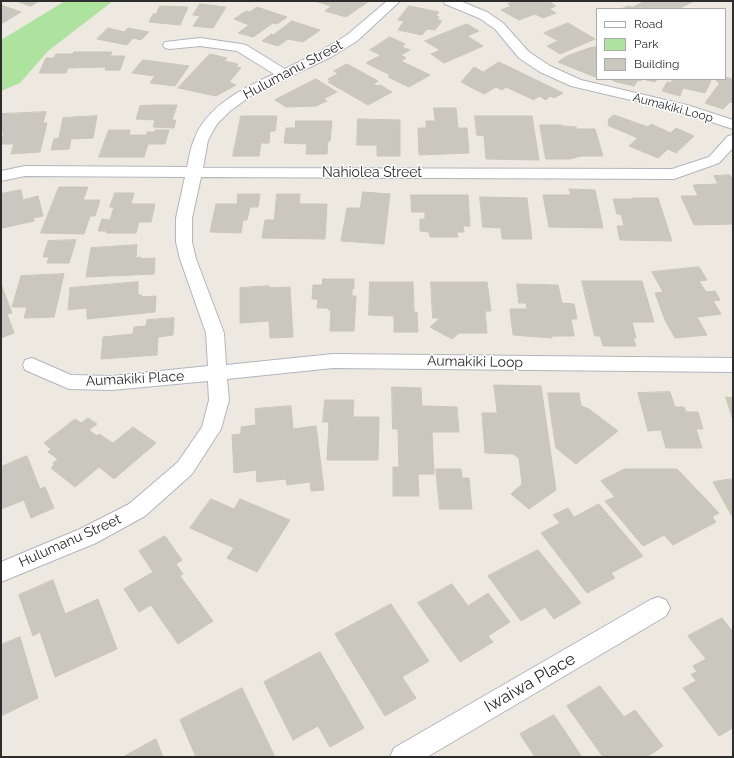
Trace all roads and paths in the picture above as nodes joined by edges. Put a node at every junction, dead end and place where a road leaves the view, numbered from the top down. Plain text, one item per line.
1 (394, 1) edge
2 (449, 1) edge
3 (170, 45) dead end
4 (283, 73) junction
5 (733, 125) edge
6 (733, 139) edge
7 (194, 172) junction
8 (1, 176) edge
9 (32, 365) dead end
10 (733, 365) edge
11 (218, 372) junction
12 (1, 572) edge
13 (658, 608) dead end
14 (403, 757) edge

1 - 4 street, Hulumanu Street
2 - 5 street, Aumakiki Loop
3 - 4 street
4 - 7 street, Hulumanu Street
6 - 7 street, Nahiolea Street
7 - 8 street, Nahiolea Street
7 - 11 street, Hulumanu Street
9 - 11 street, Aumakiki Place
10 - 11 street, Aumakiki Loop
11 - 12 street, Hulumanu Street
13 - 14 street, Iwaiwa Place

